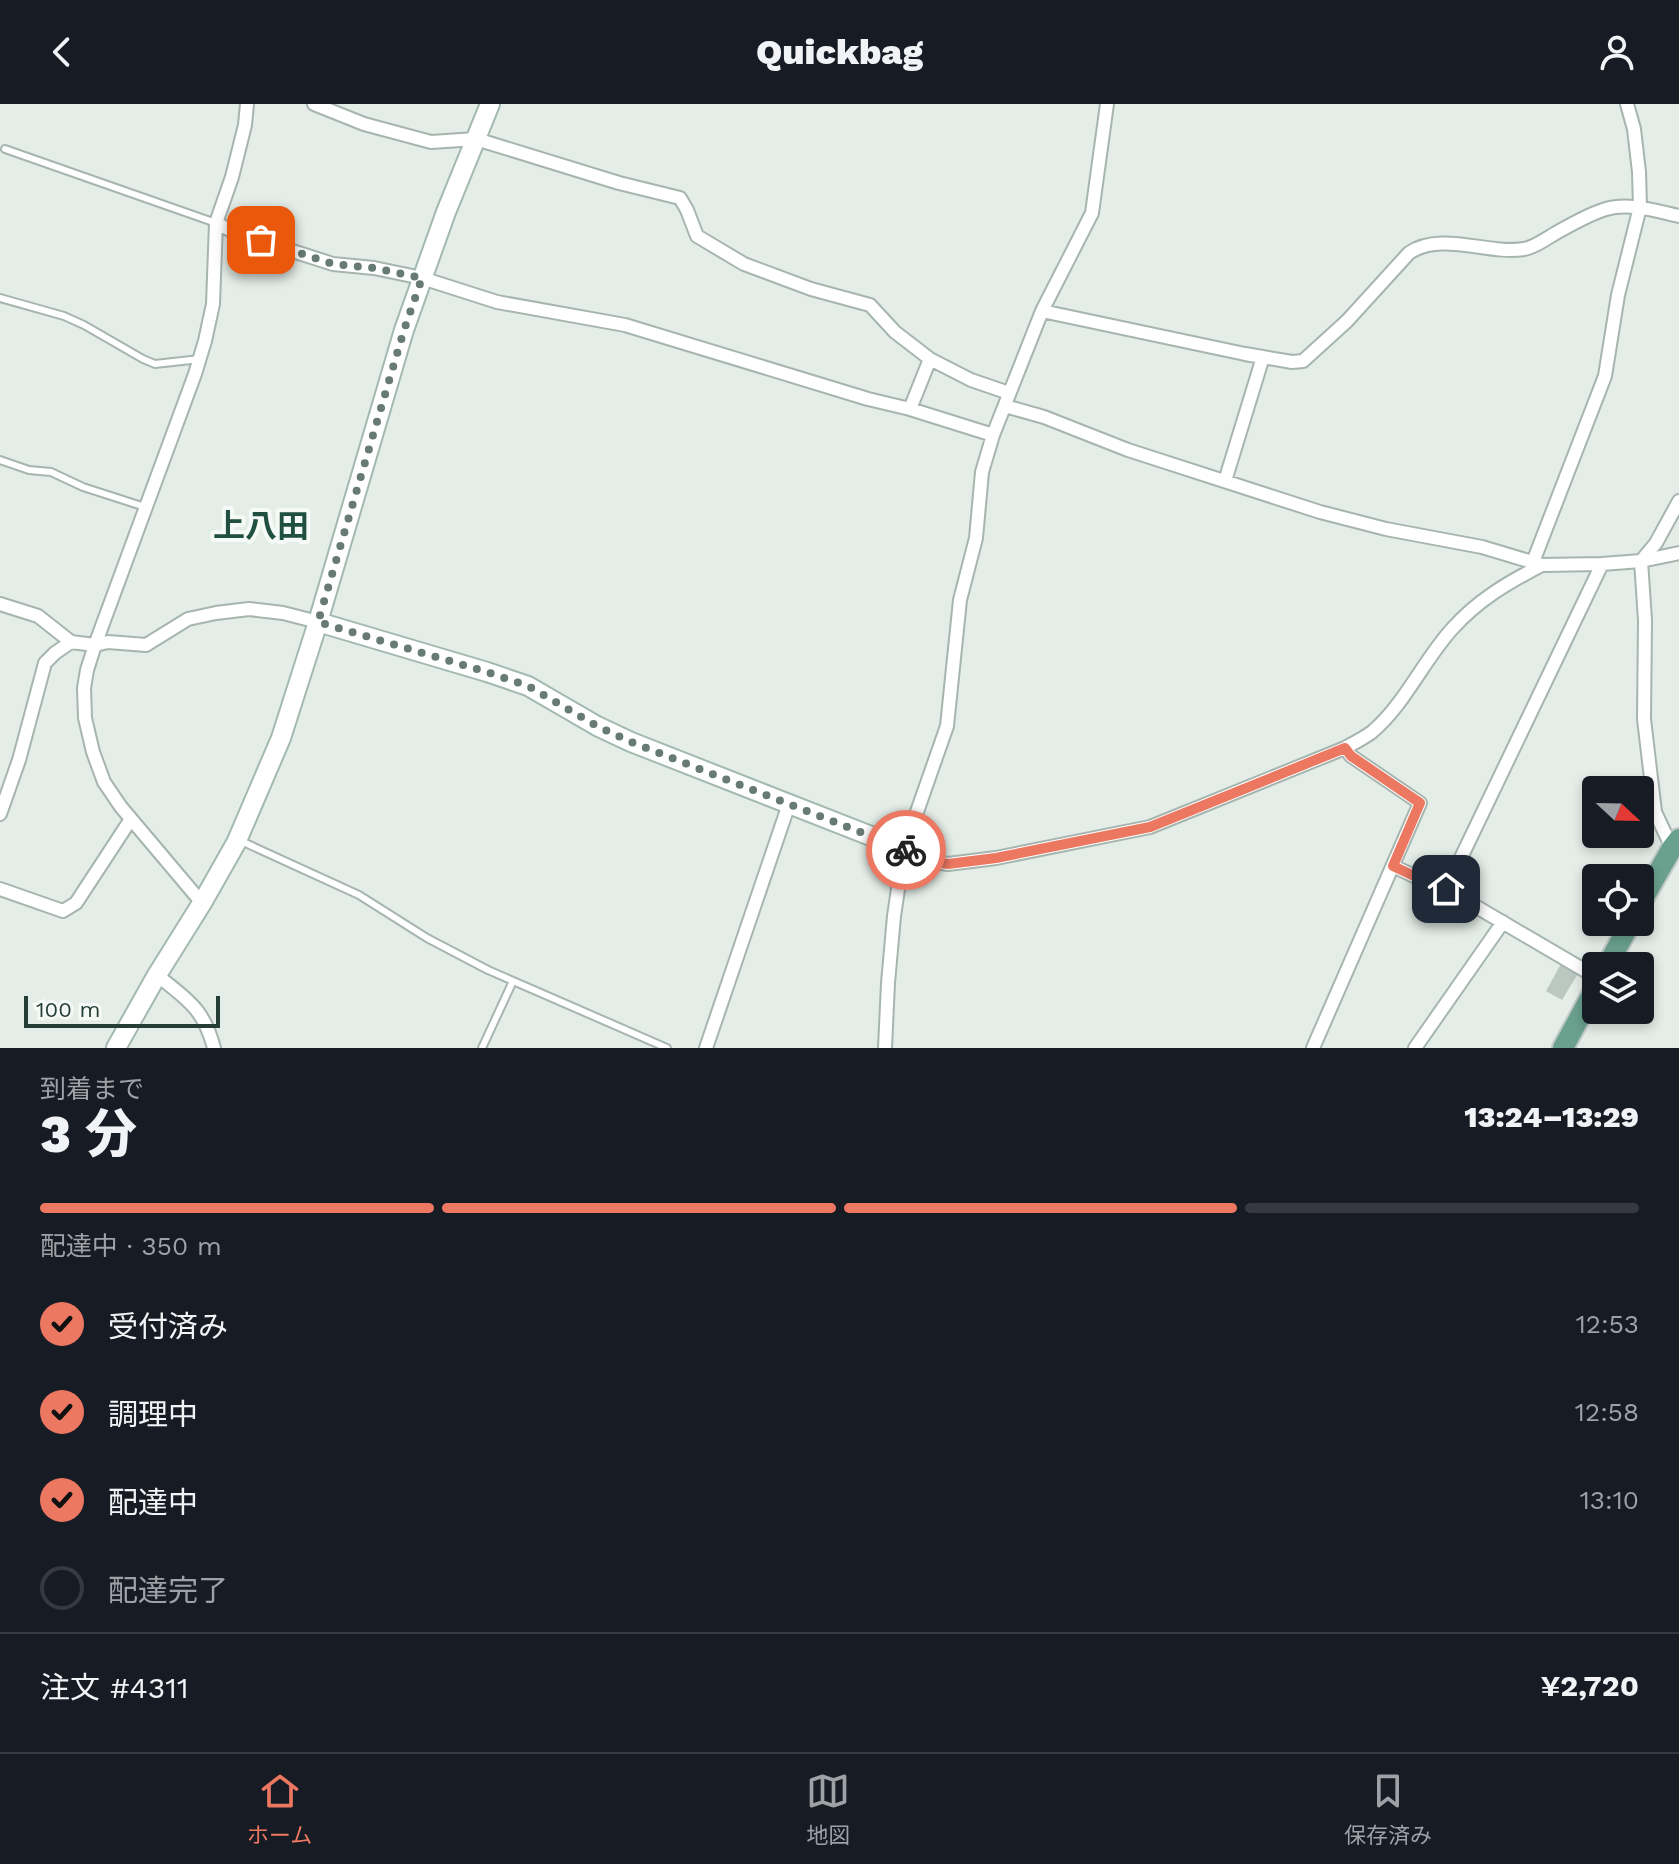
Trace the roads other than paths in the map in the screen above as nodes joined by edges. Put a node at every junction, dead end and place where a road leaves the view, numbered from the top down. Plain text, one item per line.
1 (247, 104) edge
2 (314, 104) edge
3 (490, 104) edge
4 (1107, 104) edge
5 (1627, 104) edge
6 (476, 139) junction
7 (5, 149) dead end
8 (1640, 207) junction
9 (1679, 216) edge
10 (216, 223) junction
11 (422, 278) junction
12 (0, 298) edge
13 (1042, 311) junction
14 (1263, 357) junction
15 (200, 359) junction
16 (930, 359) junction
17 (1007, 400) junction
18 (910, 409) junction
19 (993, 435) junction
20 (0, 460) edge
21 (1225, 481) junction
22 (1679, 501) edge
23 (145, 507) junction
24 (1679, 553) edge
25 (1641, 561) junction
26 (1537, 564) junction
27 (1602, 564) junction
28 (0, 604) edge
29 (318, 622) junction
30 (71, 642) junction
31 (95, 645) junction
32 (1345, 748) junction
33 (789, 804) junction
34 (0, 814) edge
35 (131, 819) junction
36 (237, 839) junction
37 (1676, 844) edge
38 (904, 849) junction
39 (1393, 866) junction
40 (1654, 881) edge
41 (0, 889) edge
42 (1446, 889) junction
43 (202, 903) junction
44 (1503, 922) junction
45 (1582, 969) edge
46 (157, 975) junction
47 (513, 981) junction
48 (1582, 1013) edge
49 (116, 1048) edge
50 (214, 1048) edge
51 (482, 1048) edge
52 (667, 1048) edge
53 (706, 1048) edge
54 (885, 1048) edge
55 (1313, 1048) edge
56 (1415, 1048) edge
57 (1563, 1048) edge

1 - 10 street
2 - 6 street
3 - 6 street
4 - 13 street
5 - 8 street
6 - 11 street
6 - 16 street
7 - 10 lane
8 - 9 street
8 - 14 street
8 - 26 street
10 - 11 street
10 - 15 street
11 - 18 street
11 - 29 street
12 - 15 lane
13 - 14 street
13 - 17 street
14 - 21 street
15 - 23 street
16 - 17 street
16 - 18 street
17 - 19 street
17 - 21 street
18 - 19 street
19 - 38 street
20 - 23 lane
21 - 26 street
22 - 25 street
23 - 31 street
24 - 25 street
25 - 27 street
25 - 37 street
26 - 27 street
26 - 32 street
27 - 42 street
28 - 30 street
29 - 31 street
29 - 33 street
29 - 36 street
30 - 31 street
30 - 34 street
31 - 35 street
32 - 38 street
32 - 39 street
33 - 38 street
33 - 53 street
35 - 41 street
35 - 43 street
36 - 43 street
36 - 47 lane
37 - 40 main road
38 - 54 street
39 - 42 street
39 - 55 street
42 - 44 street
43 - 46 street
44 - 45 street
44 - 56 street
46 - 49 street
46 - 50 street
47 - 51 lane
47 - 52 lane
48 - 57 main road

